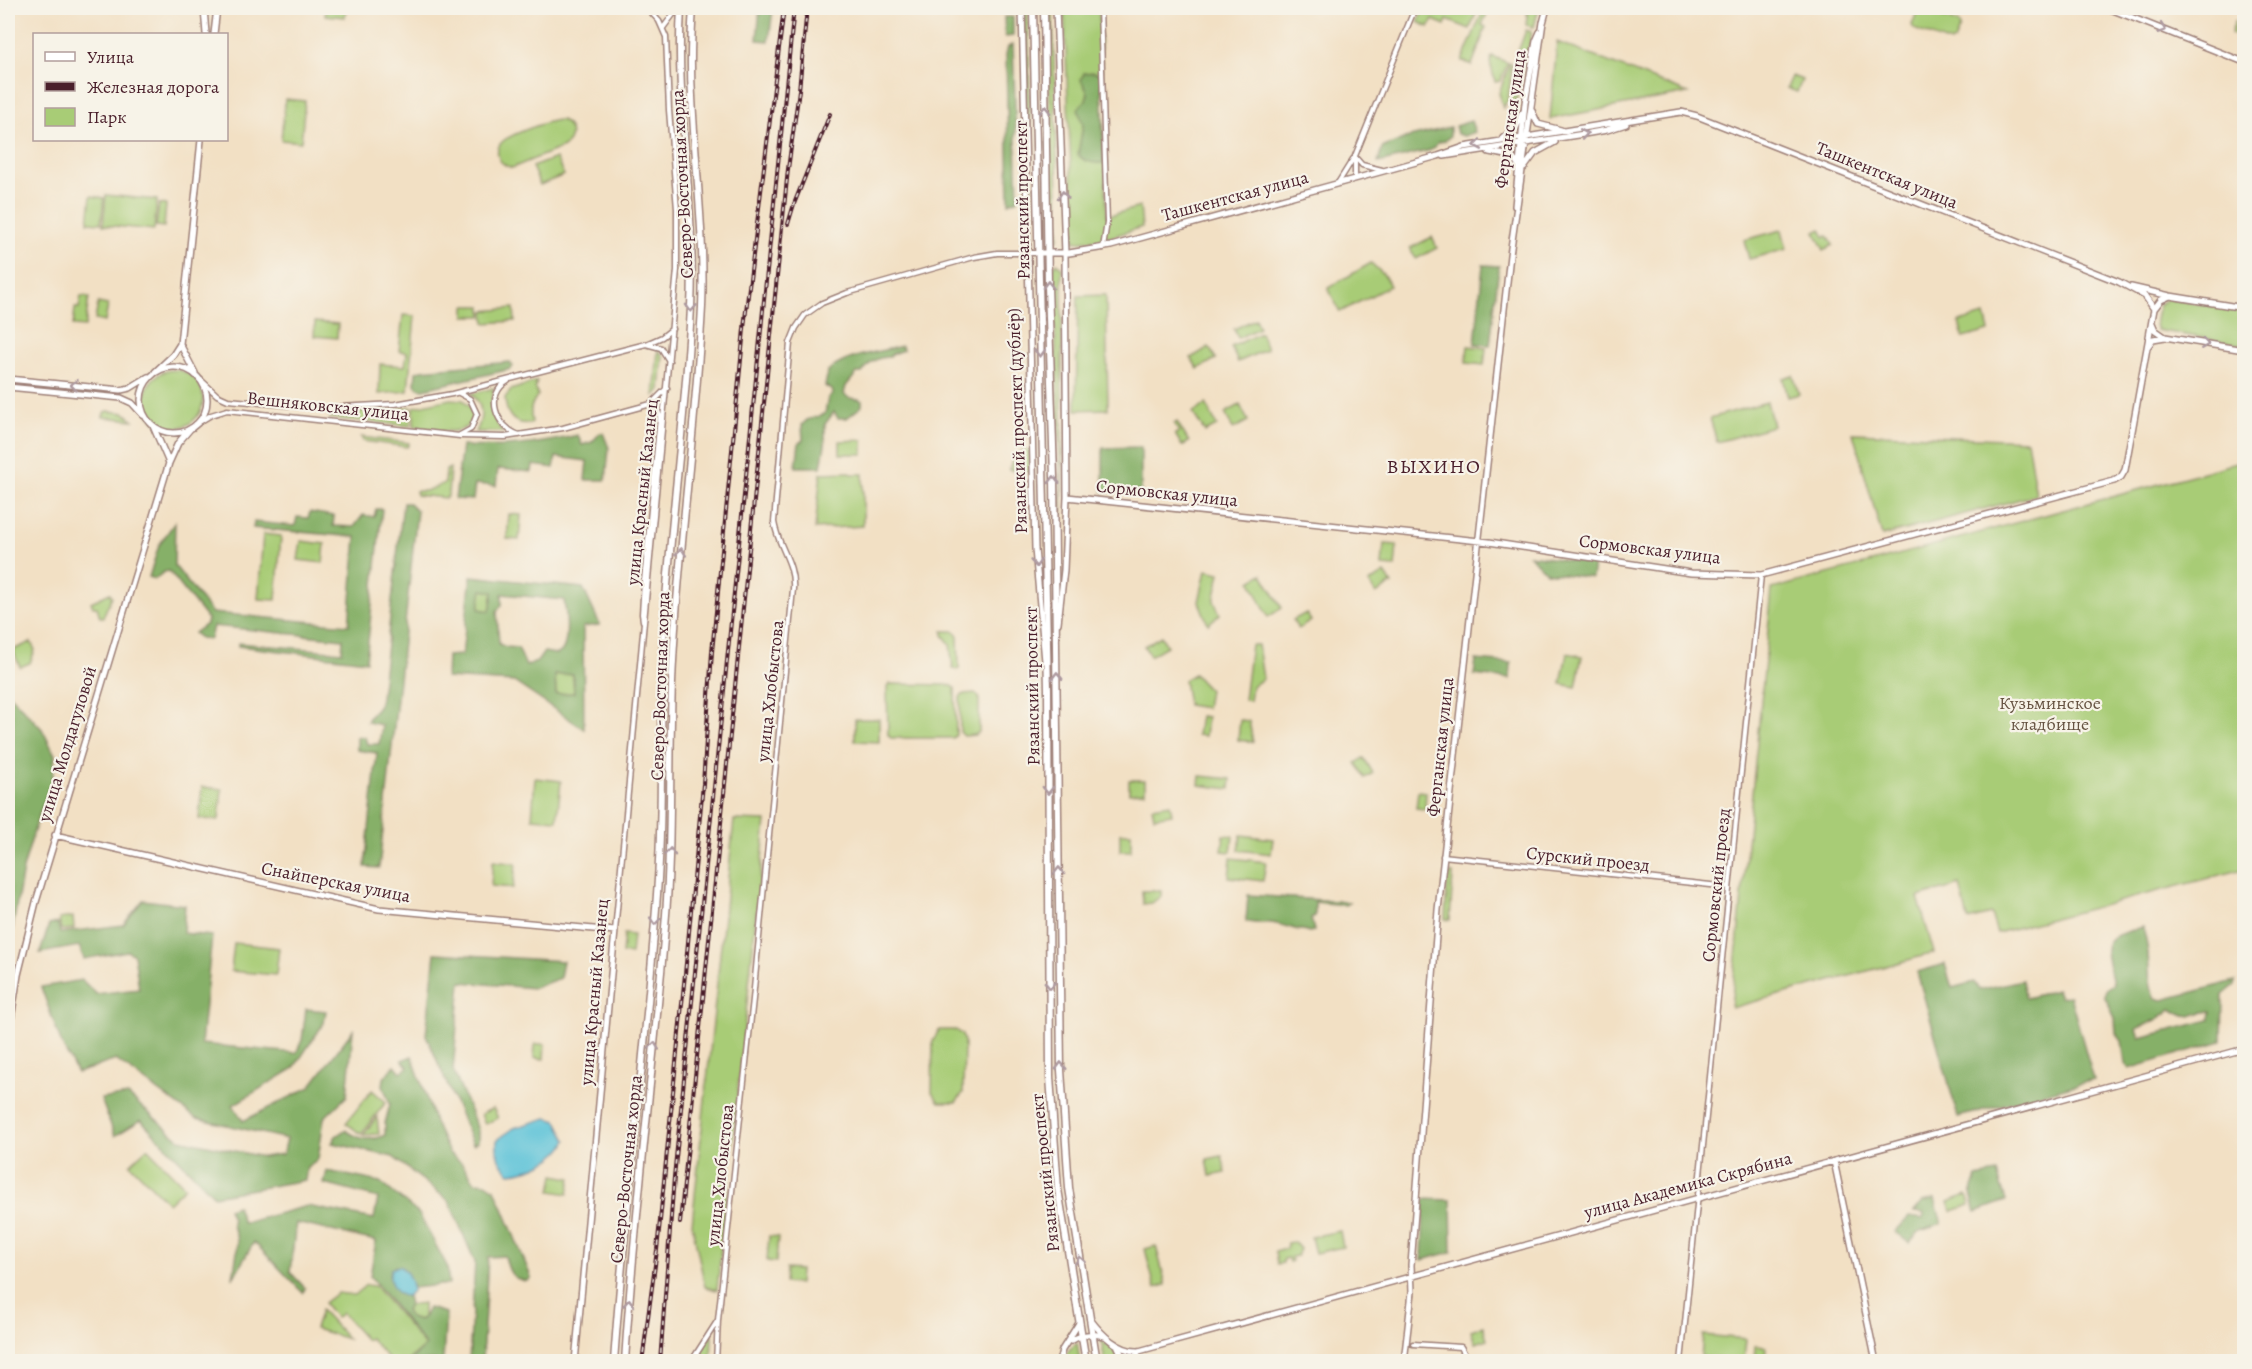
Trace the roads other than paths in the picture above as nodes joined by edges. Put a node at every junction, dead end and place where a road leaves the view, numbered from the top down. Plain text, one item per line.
1 (204, 8) edge
2 (217, 8) edge
3 (647, 8) edge
4 (679, 8) edge
5 (1022, 8) edge
6 (1033, 8) edge
7 (1044, 8) edge
8 (1056, 8) edge
9 (1100, 8) edge
10 (1415, 8) edge
11 (1547, 8) edge
12 (2108, 8) edge
13 (693, 9) edge
14 (205, 24) junction
15 (215, 24) junction
16 (663, 28) junction
17 (206, 33) edge
18 (214, 33) edge
19 (2244, 62) edge
20 (1528, 103) junction
21 (1636, 120) junction
22 (1562, 130) junction
23 (1524, 137) junction
24 (1561, 138) junction
25 (201, 141) edge
26 (1500, 141) junction
27 (1523, 145) junction
28 (1483, 151) junction
29 (1355, 156) junction
30 (1438, 156) junction
31 (1521, 167) junction
32 (1385, 170) junction
33 (1355, 178) junction
34 (1338, 183) junction
35 (1103, 248) junction
36 (1027, 253) junction
37 (1037, 253) junction
38 (1047, 253) junction
39 (1065, 253) junction
40 (2124, 285) junction
41 (2170, 296) junction
42 (2244, 308) edge
43 (2154, 309) junction
44 (2152, 321) junction
45 (673, 328) junction
46 (2165, 337) junction
47 (180, 344) junction
48 (646, 344) junction
49 (2147, 347) junction
50 (2244, 350) edge
51 (669, 361) junction
52 (155, 372) junction
53 (196, 375) junction
54 (520, 376) junction
55 (150, 377) junction
56 (8, 379) edge
57 (201, 380) junction
58 (8, 387) edge
59 (668, 388) junction
60 (452, 394) junction
61 (651, 404) junction
62 (150, 422) junction
63 (194, 426) junction
64 (521, 435) junction
65 (460, 436) junction
66 (169, 463) junction
67 (1067, 497) junction
68 (1479, 541) junction
69 (1761, 575) junction
70 (644, 625) junction
71 (1056, 644) junction
72 (1048, 689) junction
73 (55, 835) junction
74 (1443, 856) junction
75 (1729, 887) junction
76 (615, 931) junction
77 (8, 1038) edge
78 (2244, 1049) edge
79 (1834, 1161) junction
80 (1697, 1198) junction
81 (1412, 1278) junction
82 (1089, 1317) junction
83 (1080, 1318) junction
84 (718, 1320) junction
85 (1092, 1334) junction
86 (1082, 1335) junction
87 (1108, 1338) junction
88 (1115, 1344) junction
89 (1413, 1344) dead end
90 (1066, 1346) junction
91 (1139, 1351) junction
92 (575, 1362) edge
93 (614, 1362) edge
94 (625, 1362) edge
95 (691, 1362) edge
96 (716, 1362) edge
97 (1059, 1362) edge
98 (1086, 1362) edge
99 (1097, 1362) edge
100 (1125, 1362) edge
101 (1131, 1362) edge
102 (1404, 1362) edge
103 (1469, 1362) edge
104 (1681, 1362) edge
105 (1876, 1362) edge

1 - 14 street
2 - 15 street
3 - 16 street
4 - 16 street
4 -> 93 main road, Северо-Восточная хорда
5 - 36 street, Рязанский проспект (дублёр)
6 - 37 main road, Рязанский проспект
38 -> 7 main road, Рязанский проспект
39 -> 8 street
9 - 35 street
10 - 29 street
11 - 20 street, Ферганская улица
12 -> 19 street
94 -> 13 main road, Северо-Восточная хорда
14 - 15 street
14 - 17 street
15 - 18 street
16 - 45 street, улица Красный Казанец
20 - 22 street
20 - 23 street, Ферганская улица
20 - 26 street
21 - 22 street, Ташкентская улица
24 -> 21 street, Ташкентская улица
21 - 40 street, Ташкентская улица
22 - 23 street, Ташкентская улица
23 - 26 street, Ташкентская улица
23 - 27 street, Ферганская улица
24 - 27 street, Ташкентская улица
24 - 31 street
25 - 47 street
26 -> 30 street, Ташкентская улица
27 - 28 street, Ташкентская улица
27 - 31 street, Ферганская улица
28 - 30 street, Ташкентская улица
28 - 31 street
29 - 32 street
29 - 33 street
29 - 34 street
30 - 32 street, Ташкентская улица
31 - 68 street, Ферганская улица
32 - 33 street, Ташкентская улица
33 - 34 street, Ташкентская улица
34 - 35 street, Ташкентская улица
35 - 39 street, Ташкентская улица
36 - 37 street, улица Хлобыстова
36 -> 72 street, Рязанский проспект (дублёр)
36 - 84 street, улица Хлобыстова
37 - 38 street, Ташкентская улица
37 -> 72 main road, Рязанский проспект
38 - 39 street, Ташкентская улица
71 -> 38 main road, Рязанский проспект
39 - 67 street
40 - 41 street, Ташкентская улица
40 - 43 street, Ташкентская улица
41 - 42 street, Ташкентская улица
41 - 43 street
43 - 44 street
44 - 46 street
44 - 49 street
45 - 48 street, Вешняковская улица
45 - 51 street, улица Красный Казанец
46 - 49 street
46 -> 50 street
47 - 52 street
47 - 53 street
48 - 51 street
48 - 54 street, Вешняковская улица
49 - 69 street, Сормовская улица
51 - 59 street, улица Красный Казанец
52 - 53 street
52 - 55 street
53 - 57 street
54 - 60 street, Вешняковская улица
54 - 64 street, Вешняковская улица
55 -> 56 street
55 - 62 street
57 - 60 street, Вешняковская улица
57 - 63 street
58 - 62 street
59 - 61 street, Вешняковская улица
59 - 70 street, улица Красный Казанец
60 - 65 street
61 - 64 street, Вешняковская улица
61 - 70 street, улица Красный Казанец
62 - 63 street
62 - 66 street
63 - 65 street, Вешняковская улица
63 - 66 street, улица Молдагуловой
64 - 65 street, Вешняковская улица
66 - 73 street, улица Молдагуловой
67 - 68 street, Сормовская улица
67 - 71 street
68 - 69 street, Сормовская улица
68 - 74 street, Ферганская улица
69 - 75 street, Сормовский проезд
70 - 76 street, улица Красный Казанец
82 -> 71 main road, Рязанский проспект
72 -> 83 main road, Рязанский проспект
73 - 76 street, Снайперская улица
73 - 77 street, улица Молдагуловой
74 - 75 street, Сурский проезд
74 - 81 street, Ферганская улица
75 - 80 street, Сормовский проезд
76 - 92 street, улица Красный Казанец
78 - 79 street, улица Академика Скрябина
79 - 80 street, улица Академика Скрябина
79 - 105 street
80 - 81 street, улица Академика Скрябина
80 - 104 street, Сормовский проезд
81 - 91 street, улица Академика Скрябина
81 - 102 street, Ферганская улица
82 - 85 main road, Рязанский проспект
82 - 87 street
83 - 86 main road, Рязанский проспект
83 - 90 street
84 - 95 street, улица Хлобыстова
84 - 96 street, улица Хлобыстова
85 - 86 street
85 - 87 street
85 - 99 main road, Рязанский проспект
86 - 90 street
86 - 98 main road, Рязанский проспект
87 - 88 street
88 - 91 street
88 - 100 street
89 - 103 street
90 - 97 street
91 - 101 street

